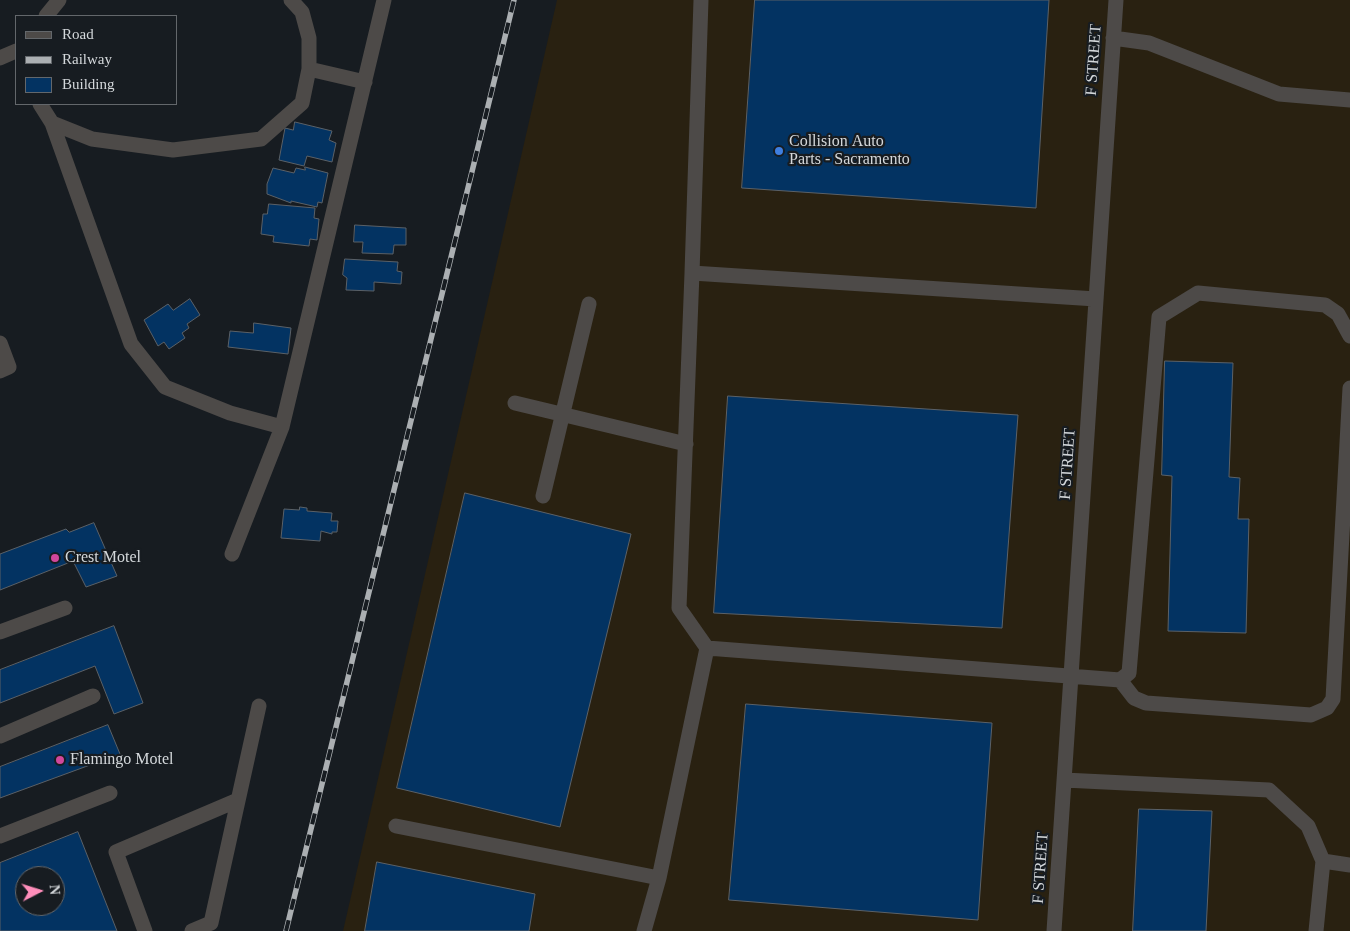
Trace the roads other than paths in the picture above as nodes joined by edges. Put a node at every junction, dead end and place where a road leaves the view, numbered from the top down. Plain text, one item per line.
1 (60, 0) edge
2 (292, 0) edge
3 (384, 0) edge
4 (701, 0) edge
5 (1116, 0) edge
6 (47, 15) edge
7 (1113, 38) junction
8 (15, 51) edge
9 (0, 58) edge
10 (309, 70) junction
11 (365, 82) junction
12 (1350, 100) edge
13 (41, 105) edge
14 (52, 123) junction
15 (692, 273) junction
16 (1096, 299) junction
17 (589, 304) dead end
18 (1350, 336) edge
19 (0, 344) edge
20 (0, 371) edge
21 (1350, 388) edge
22 (515, 403) dead end
23 (563, 414) junction
24 (282, 427) junction
25 (686, 444) junction
26 (543, 496) dead end
27 (232, 554) dead end
28 (65, 608) dead end
29 (0, 632) edge
30 (707, 648) junction
31 (1071, 677) junction
32 (1120, 680) junction
33 (93, 696) dead end
34 (259, 706) dead end
35 (0, 736) edge
36 (1064, 780) junction
37 (110, 793) dead end
38 (238, 800) junction
39 (396, 826) dead end
40 (0, 836) edge
41 (1323, 862) junction
42 (1350, 864) edge
43 (659, 878) junction
44 (146, 931) edge
45 (192, 931) edge
46 (644, 931) edge
47 (1054, 931) edge
48 (1316, 931) edge

1 - 6 street
2 - 10 street
3 - 11 street
4 - 15 street
5 - 7 street, F STREET
7 - 12 street
7 - 16 street, F STREET
8 - 9 street
10 - 11 street
10 - 14 street
11 - 24 street
13 - 14 street
14 - 24 street
15 - 16 street
15 - 25 street
16 - 31 street, F STREET
17 - 23 street
18 - 32 street
19 - 20 street
21 - 32 street
22 - 23 street
23 - 25 street
23 - 26 street
24 - 27 street
25 - 30 street
28 - 29 street
30 - 31 street
30 - 43 street
31 - 32 street
31 - 36 street, F STREET
33 - 35 street
34 - 38 street
36 - 41 street
36 - 47 street, F STREET
37 - 40 street
38 - 44 street
38 - 45 street
39 - 43 street
41 - 42 street
41 - 48 street
43 - 46 street

